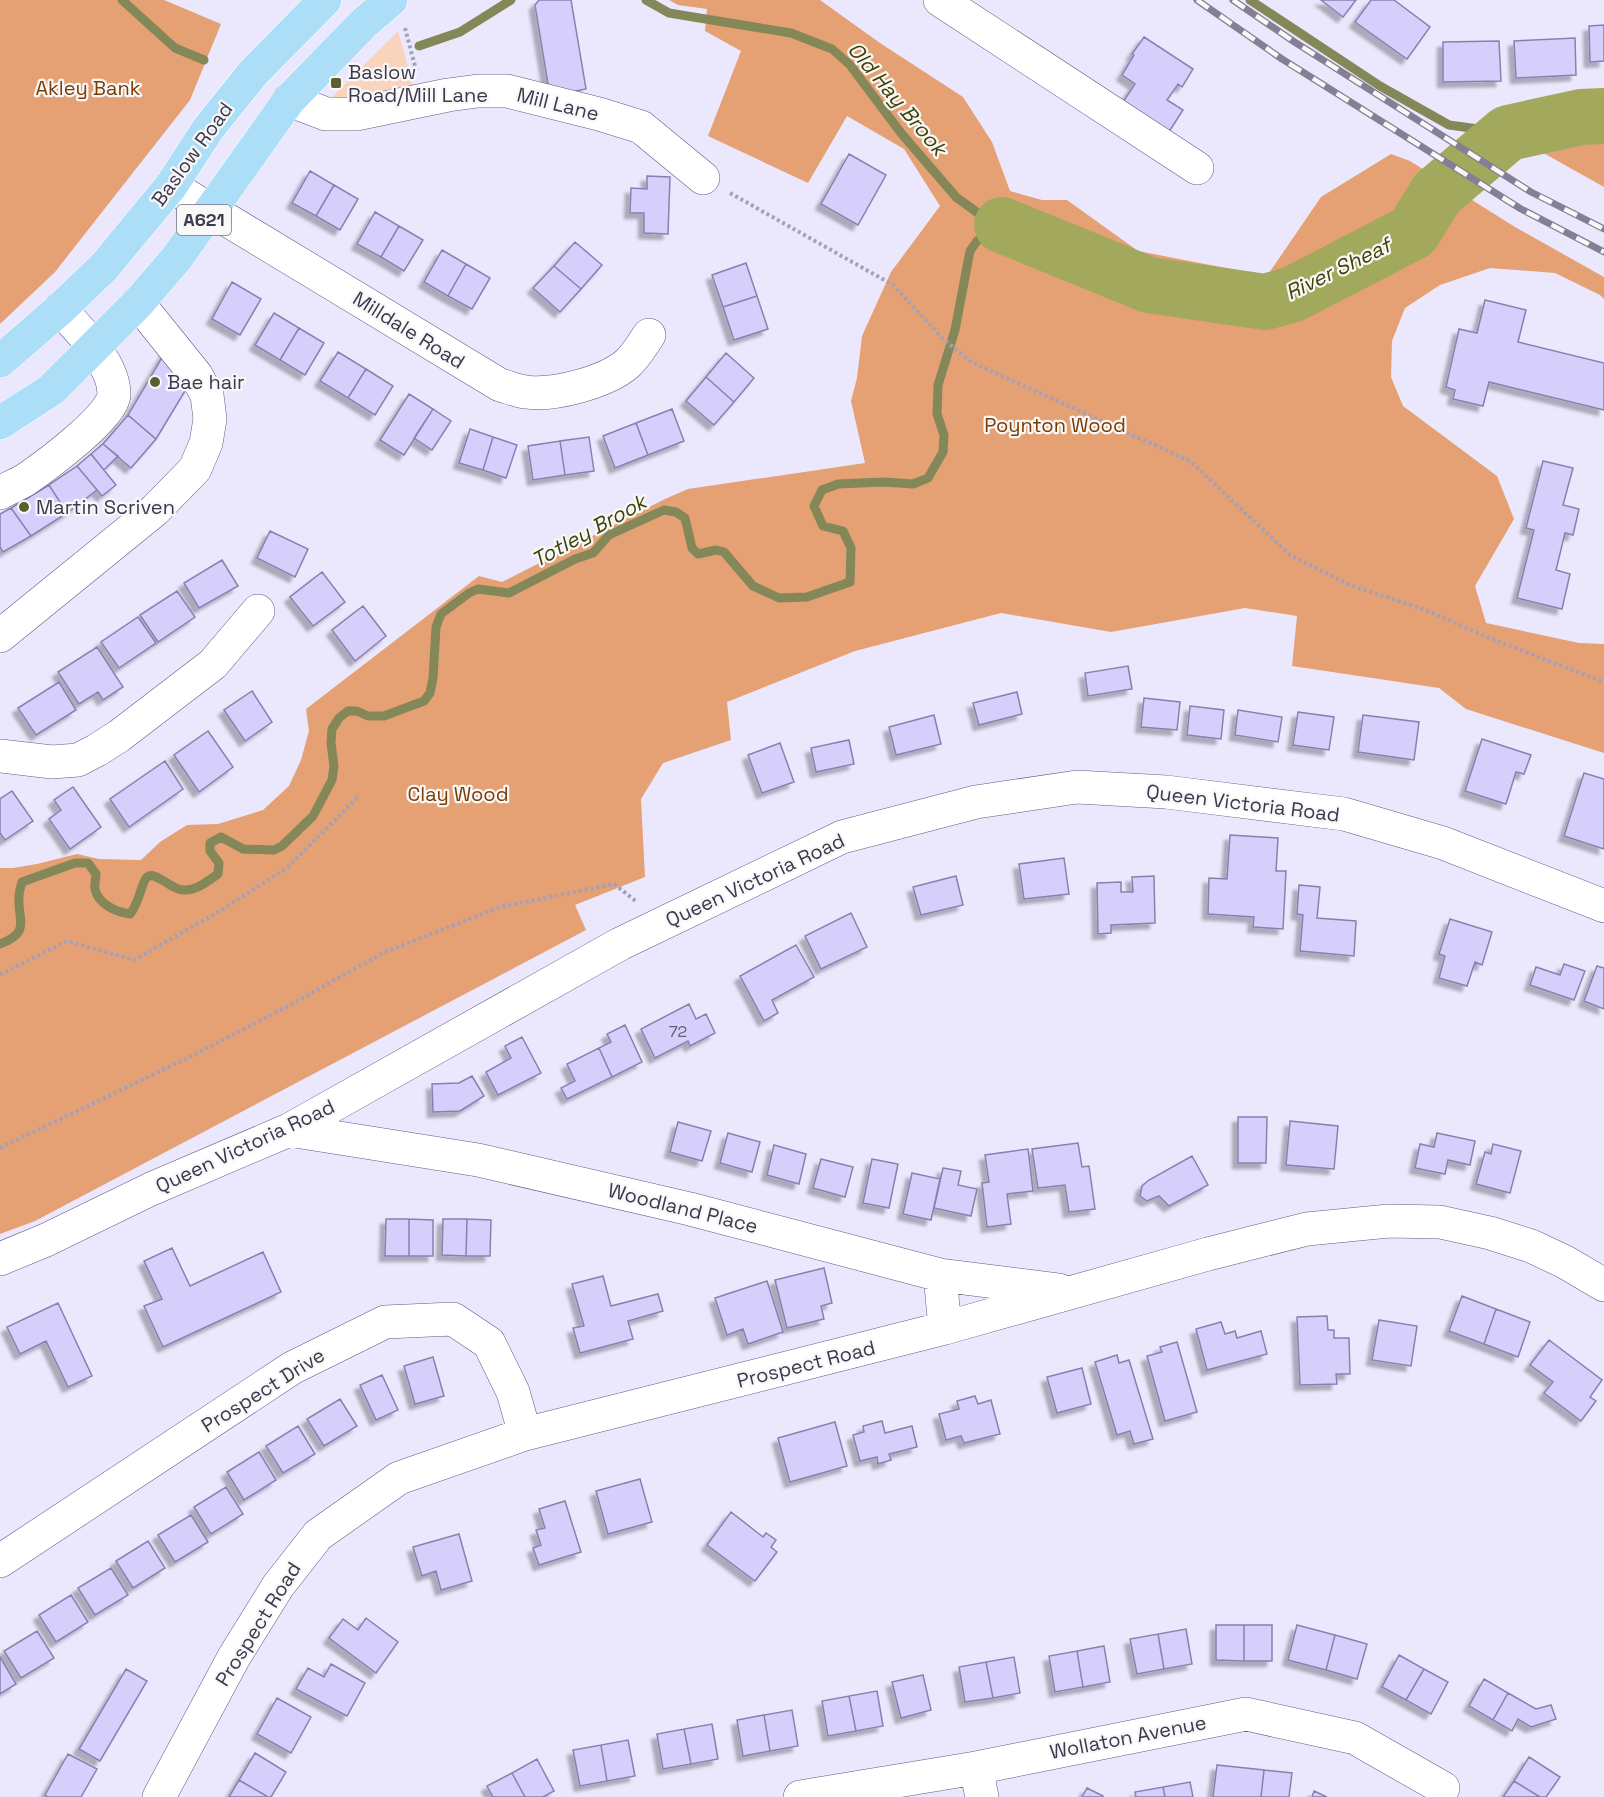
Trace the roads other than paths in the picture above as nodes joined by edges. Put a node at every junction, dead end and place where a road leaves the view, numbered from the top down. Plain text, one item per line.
1 (325, 0) edge
2 (940, 0) edge
3 (397, 11) edge
4 (289, 100) junction
5 (1197, 168) dead end
6 (703, 178) road end
7 (171, 186) junction
8 (212, 209) junction
9 (138, 303) junction
10 (60, 309) junction
11 (649, 334) dead end
12 (94, 347) junction
13 (0, 361) edge
14 (0, 423) edge
15 (0, 493) edge
16 (258, 611) dead end
17 (0, 636) edge
18 (0, 756) edge
19 (1604, 906) edge
20 (289, 1130) junction
21 (0, 1259) edge
22 (940, 1275) junction
23 (1604, 1285) edge
24 (1075, 1292) junction
25 (945, 1328) junction
26 (525, 1434) junction
27 (0, 1561) edge
28 (979, 1782) edge
29 (1443, 1788) dead end
30 (159, 1797) edge
31 (800, 1797) edge

1 - 7 main road, Baslow Road / A621
2 - 5 street
3 - 4 main road, A621
4 - 6 street, Mill Lane
4 - 8 main road, A621
7 - 8 street, Milldale Road
7 - 10 main road, Baslow Road / A621
8 - 9 main road, A621
8 - 11 street, Milldale Road
9 - 12 main road, A621
9 - 17 street
10 - 12 street
10 - 13 main road, Baslow Road / A621
12 - 14 main road, A621
12 - 15 street
16 - 18 street
19 - 20 street, Queen Victoria Road
20 - 21 street, Queen Victoria Road
20 - 22 street, Woodland Place
22 - 24 street, Woodland Place
22 - 25 street
23 - 24 street, Prospect Road
24 - 25 street, Prospect Road
25 - 26 street, Prospect Road
26 - 27 street, Prospect Drive
26 - 30 street, Prospect Road
28 - 29 street, Wollaton Avenue
28 - 31 street, Wollaton Avenue

